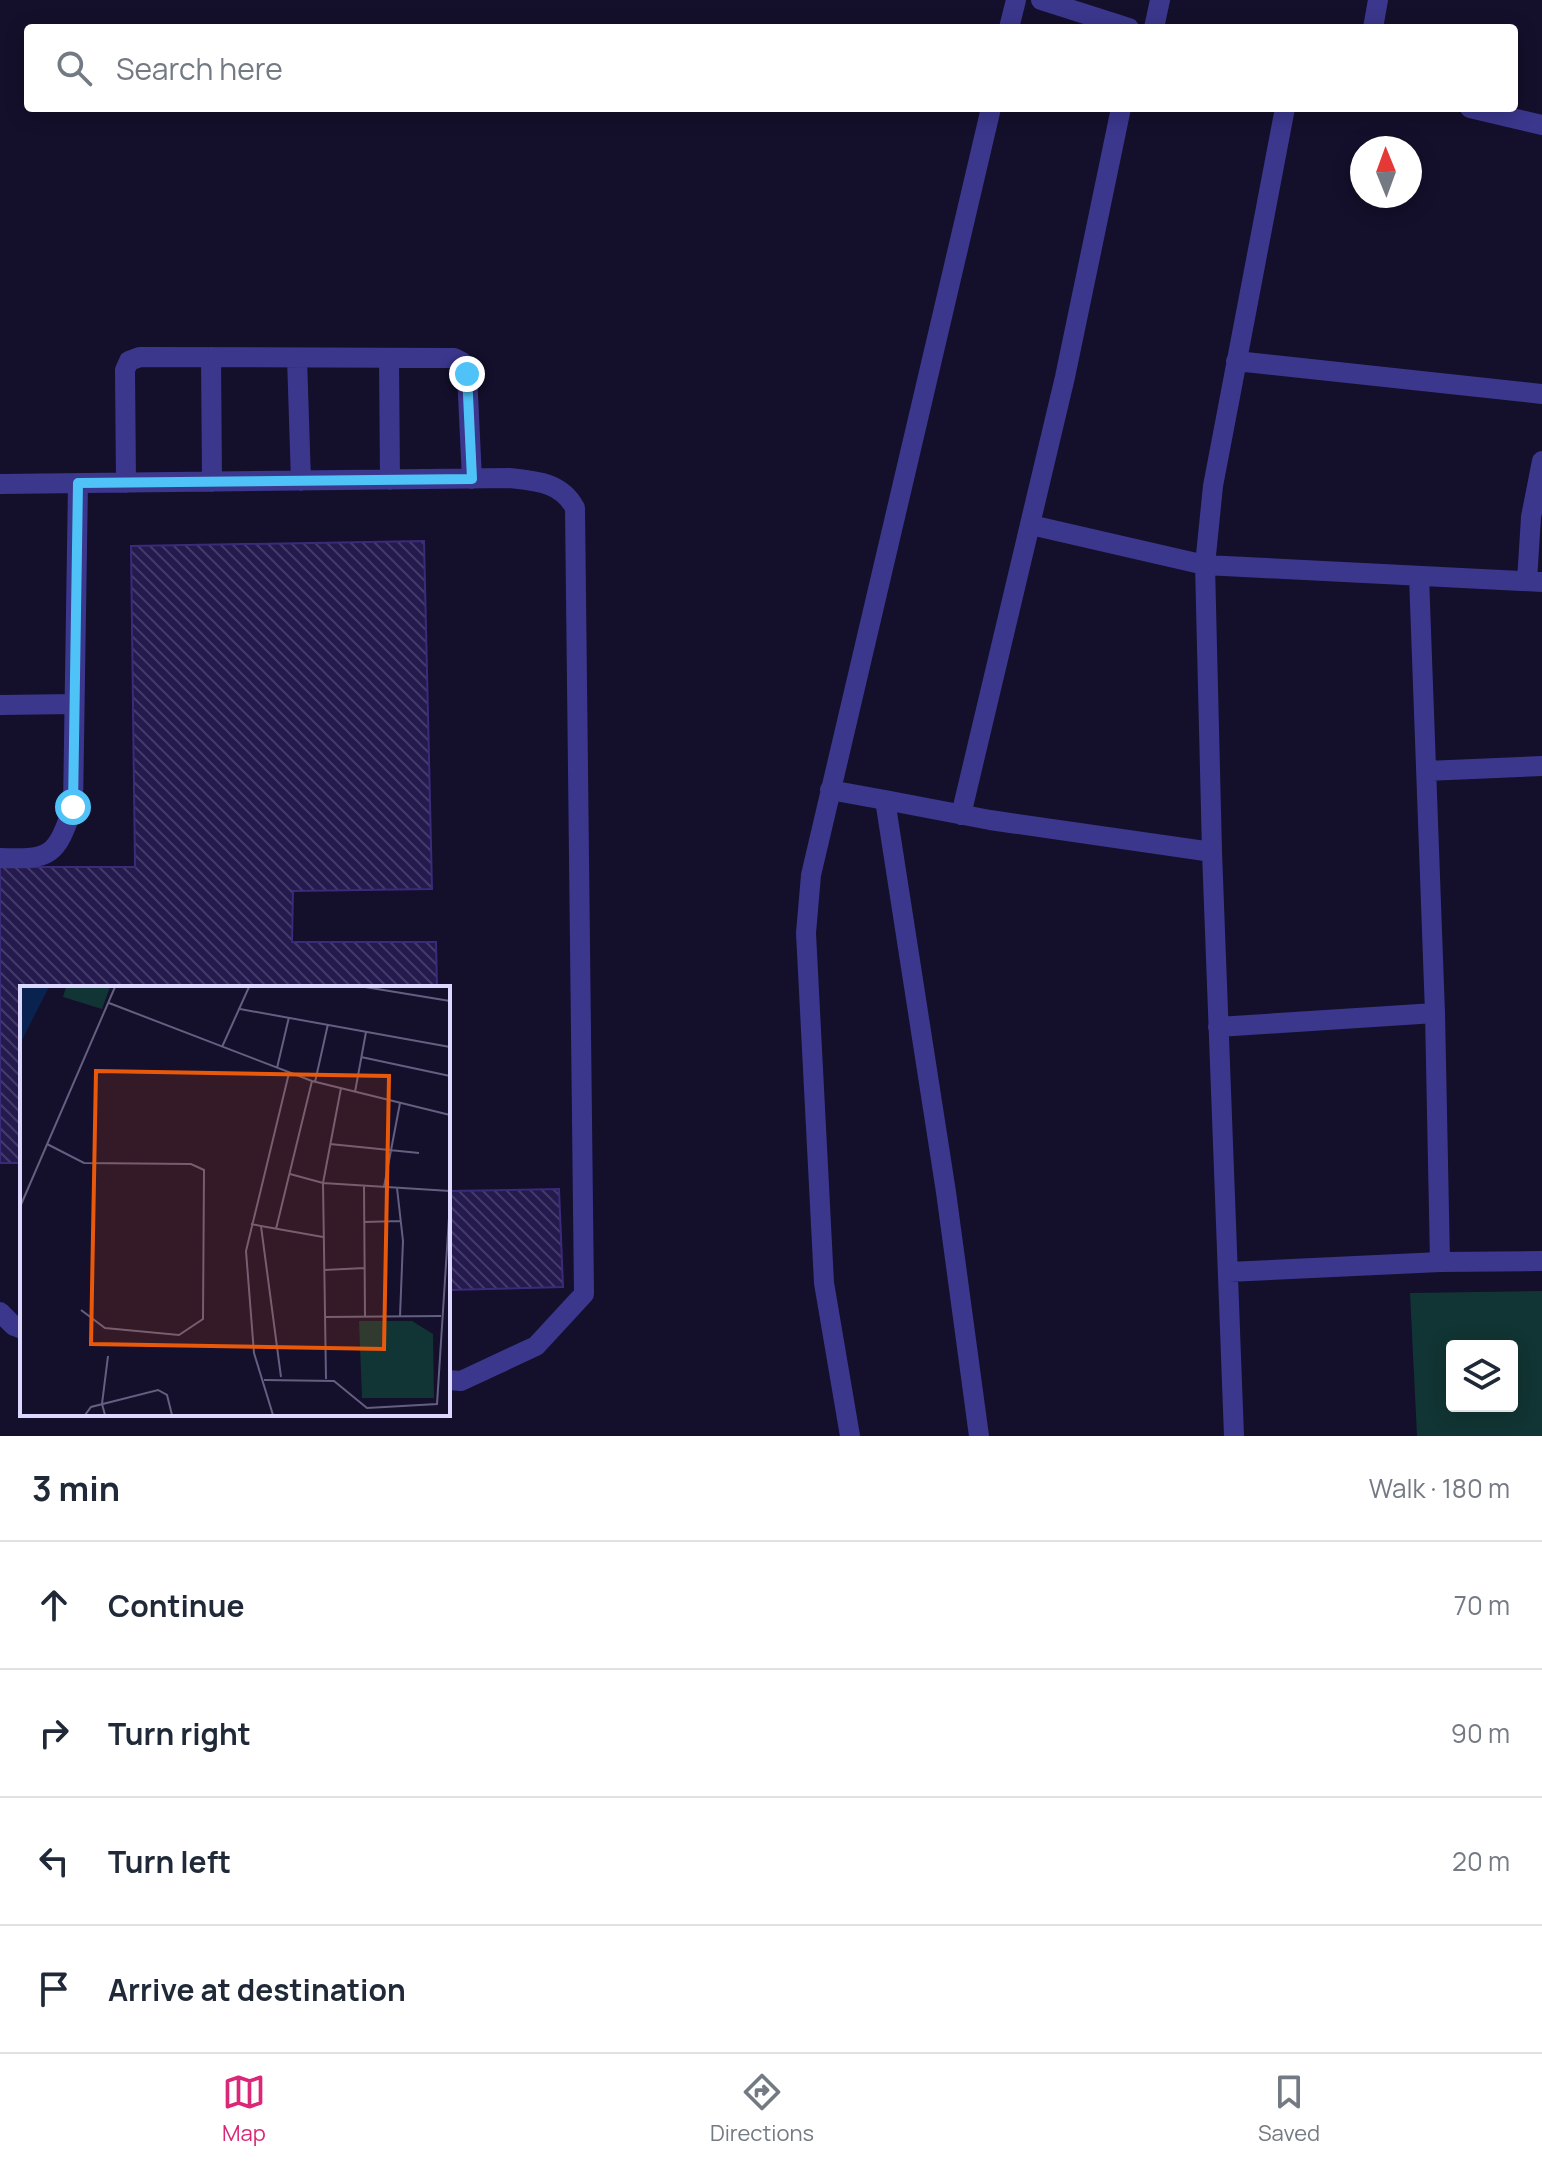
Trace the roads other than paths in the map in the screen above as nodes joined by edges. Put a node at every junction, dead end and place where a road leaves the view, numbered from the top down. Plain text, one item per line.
1 (1016, 0) edge
2 (1041, 0) edge
3 (1160, 0) edge
4 (1378, 0) edge
5 (1010, 24) edge
6 (1116, 24) edge
7 (1155, 24) edge
8 (1374, 24) edge
9 (990, 112) edge
10 (1120, 112) edge
11 (1284, 112) edge
12 (1487, 112) edge
13 (1542, 125) edge
14 (211, 357) junction
15 (297, 358) junction
16 (389, 358) junction
17 (1236, 361) junction
18 (1542, 394) edge
19 (1542, 461) edge
20 (472, 479) junction
21 (390, 480) junction
22 (301, 481) junction
23 (212, 482) junction
24 (78, 483) junction
25 (126, 483) junction
26 (0, 484) edge
27 (1031, 525) junction
28 (1205, 565) junction
29 (1419, 576) junction
30 (1535, 582) edge
31 (74, 704) junction
32 (0, 705) edge
33 (1542, 766) edge
34 (1426, 771) junction
35 (830, 790) junction
36 (885, 800) junction
37 (961, 815) junction
38 (1212, 852) junction
39 (0, 858) edge
40 (1435, 1013) junction
41 (1218, 1027) junction
42 (1542, 1261) edge
43 (1440, 1262) junction
44 (1228, 1272) junction
45 (0, 1312) edge
46 (20, 1328) edge
47 (450, 1380) edge
48 (850, 1436) edge
49 (979, 1436) edge
50 (1234, 1436) edge

1 - 5 street
2 - 6 street
3 - 7 street
4 - 8 street
9 - 35 street
10 - 27 street
11 - 17 street
12 - 13 street
14 - 15 street
14 - 23 street
14 - 25 street
15 - 16 street
15 - 22 street
16 - 20 street
16 - 21 street
17 - 18 street
17 - 28 street
19 - 30 street
20 - 21 street
20 - 47 street
21 - 22 street
22 - 23 street
23 - 25 street
24 - 25 street
24 - 26 street
24 - 31 street
27 - 28 street
27 - 37 street
28 - 29 street
28 - 38 street
29 - 30 street
29 - 34 street
31 - 32 street
31 - 39 street
33 - 34 street
34 - 40 street
35 - 36 street
35 - 48 street
36 - 37 street
36 - 49 street
37 - 38 street
38 - 41 street
40 - 41 street
40 - 43 street
41 - 44 street
42 - 43 street
43 - 44 street
44 - 50 street
45 - 46 street

